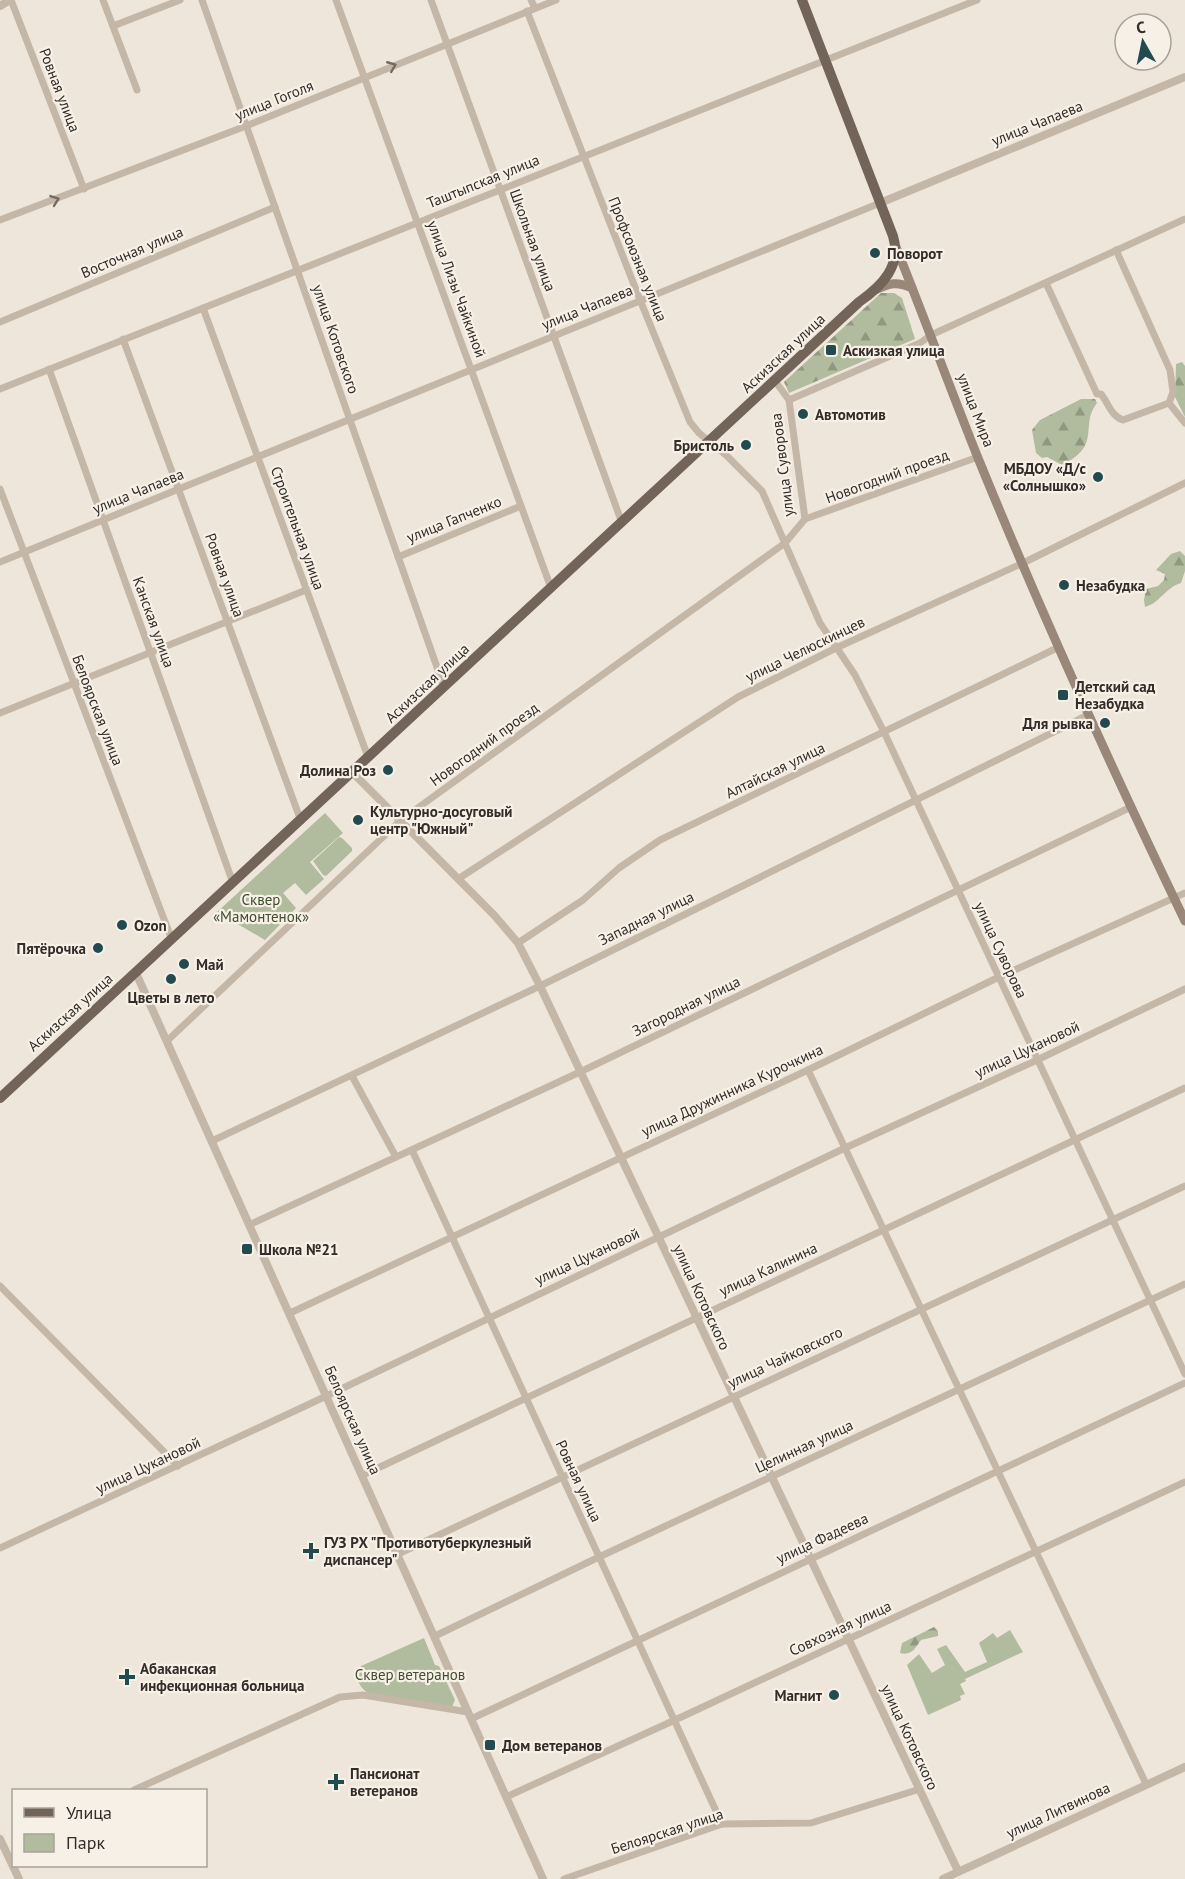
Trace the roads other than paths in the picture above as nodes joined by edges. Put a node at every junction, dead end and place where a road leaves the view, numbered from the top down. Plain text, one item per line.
1 (10, 0) edge
2 (103, 0) edge
3 (180, 0) edge
4 (202, 0) edge
5 (336, 0) edge
6 (431, 0) edge
7 (531, 0) edge
8 (556, 0) edge
9 (802, 0) edge
10 (977, 0) edge
11 (0, 6) edge
12 (531, 10) junction
13 (113, 26) junction
14 (447, 44) junction
15 (826, 61) junction
16 (365, 77) junction
17 (1185, 77) edge
18 (136, 90) dead end
19 (246, 126) junction
20 (583, 157) junction
21 (84, 189) junction
22 (500, 189) junction
23 (880, 203) junction
24 (275, 207) junction
25 (1185, 219) edge
26 (0, 220) edge
27 (418, 222) junction
28 (897, 247) junction
29 (1116, 250) junction
30 (297, 271) junction
31 (1046, 283) junction
32 (912, 288) junction
33 (875, 290) junction
34 (640, 300) junction
35 (203, 308) junction
36 (0, 322) edge
37 (553, 335) junction
38 (931, 335) junction
39 (123, 339) junction
40 (49, 369) junction
41 (472, 369) junction
42 (775, 381) junction
43 (0, 388) edge
44 (789, 400) junction
45 (1169, 403) junction
46 (350, 420) junction
47 (1185, 423) edge
48 (710, 442) junction
49 (257, 457) junction
50 (978, 457) junction
51 (1185, 483) edge
52 (0, 489) edge
53 (179, 489) junction
54 (521, 506) junction
55 (805, 519) junction
56 (103, 520) junction
57 (622, 523) junction
58 (784, 543) junction
59 (24, 552) junction
60 (398, 557) junction
61 (0, 562) edge
62 (1023, 563) junction
63 (551, 588) junction
64 (306, 590) junction
65 (227, 622) junction
66 (1059, 647) junction
67 (836, 648) junction
68 (150, 652) junction
69 (74, 683) junction
70 (444, 687) junction
71 (0, 712) edge
72 (1088, 715) junction
73 (884, 732) junction
74 (368, 757) junction
75 (352, 772) junction
76 (916, 800) junction
77 (1131, 807) junction
78 (401, 820) junction
79 (301, 821) junction
80 (458, 879) junction
81 (233, 883) junction
82 (959, 891) junction
83 (1185, 893) edge
84 (1174, 898) junction
85 (1185, 921) edge
86 (172, 940) junction
87 (518, 943) junction
88 (136, 973) junction
89 (999, 977) junction
90 (540, 986) junction
91 (1185, 989) edge
92 (168, 1040) junction
93 (1037, 1060) junction
94 (807, 1070) junction
95 (580, 1072) junction
96 (352, 1076) junction
97 (1185, 1088) edge
98 (0, 1098) edge
99 (1074, 1140) junction
100 (212, 1141) junction
101 (844, 1148) junction
102 (412, 1150) junction
103 (396, 1157) junction
104 (621, 1157) junction
105 (1185, 1186) edge
106 (1112, 1220) junction
107 (249, 1225) junction
108 (883, 1230) junction
109 (452, 1236) junction
110 (659, 1237) junction
111 (1185, 1284) edge
112 (0, 1286) edge
113 (1150, 1301) junction
114 (921, 1309) junction
115 (290, 1313) junction
116 (489, 1317) junction
117 (697, 1318) junction
118 (1185, 1374) edge
119 (1185, 1383) edge
120 (959, 1389) junction
121 (327, 1396) junction
122 (734, 1396) junction
123 (526, 1398) junction
124 (178, 1466) junction
125 (997, 1470) junction
126 (363, 1476) junction
127 (772, 1476) junction
128 (562, 1477) junction
129 (1185, 1482) edge
130 (0, 1548) edge
131 (1036, 1552) junction
132 (398, 1554) junction
133 (599, 1557) junction
134 (811, 1559) junction
135 (435, 1636) junction
136 (848, 1638) junction
137 (638, 1641) junction
138 (469, 1716) junction
139 (675, 1720) junction
140 (1185, 1767) edge
141 (1146, 1784) junction
142 (138, 1789) edge
143 (920, 1789) junction
144 (506, 1797) junction
145 (722, 1824) junction
146 (0, 1839) edge
147 (12, 1864) edge
148 (960, 1875) edge
149 (543, 1879) edge
150 (564, 1879) edge
151 (943, 1879) edge

1 - 11 street
1 - 21 street, Ровная улица
2 - 13 street
3 - 13 street
4 - 19 street, улица Котовского
5 - 16 street, улица Лизы Чайкиной
6 - 14 street, Школьная улица
7 - 12 street, Профсоюзная улица
8 - 12 street, улица Гоголя
9 - 15 main road, улица Мира
10 - 15 street, Таштыпская улица
12 - 14 street, улица Гоголя
12 - 20 street, Профсоюзная улица
13 - 18 street
16 -> 14 street, улица Гоголя
14 - 22 street, Школьная улица
15 - 20 street, Таштыпская улица
15 - 23 main road, улица Мира
16 - 19 street, улица Гоголя
16 - 27 street, улица Лизы Чайкиной
17 - 23 street, улица Чапаева
19 - 21 street, улица Гоголя
19 - 24 street, улица Котовского
20 - 22 street, Таштыпская улица
20 - 34 street, Профсоюзная улица
26 -> 21 street, улица Гоголя
22 - 27 street, Таштыпская улица
22 - 37 street, Школьная улица
23 - 28 main road, улица Мира
23 - 34 street, улица Чапаева
24 - 30 street, улица Котовского
24 - 36 street, Восточная улица
25 - 29 street
27 - 30 street, Таштыпская улица
27 - 41 street, улица Лизы Чайкиной
28 - 32 main road, улица Мира
28 - 33 main road, Аскизская улица
29 - 31 street
29 - 45 street
30 - 35 street, Таштыпская улица
30 - 46 street, улица Котовского
31 - 38 street
31 - 45 street
32 - 33 main road
32 - 38 main road, улица Мира
33 - 42 main road, Аскизская улица
34 - 37 street, улица Чапаева
34 - 48 street, Профсоюзная улица
35 - 39 street, Таштыпская улица
35 - 49 street, Строительная улица
37 - 41 street, улица Чапаева
37 - 57 street, Школьная улица
38 - 44 street
38 - 50 main road, улица Мира
39 - 40 street, Таштыпская улица
39 - 53 street, Ровная улица
40 - 43 street, Таштыпская улица
40 - 56 street, Канская улица
41 - 46 street, улица Чапаева
41 - 54 street, улица Лизы Чайкиной
42 - 44 street, улица Суворова
42 - 48 main road, Аскизская улица
44 - 55 street, улица Суворова
45 - 47 street
46 - 49 street, улица Чапаева
46 - 60 street, улица Котовского
48 - 57 main road, Аскизская улица
48 - 58 street, улица Суворова
49 - 53 street, улица Чапаева
49 - 64 street, Строительная улица
50 - 55 street, Новогодний проезд
50 - 62 main road, улица Мира
51 - 62 street, улица Челюскинцев
52 - 59 street, Белоярская улица
53 - 56 street, улица Чапаева
53 - 65 street, Ровная улица
54 - 60 street, улица Гапченко
54 - 63 street, улица Лизы Чайкиной
55 - 58 street, улица Суворова
56 - 59 street, улица Чапаева
56 - 68 street, Канская улица
57 - 63 main road, Аскизская улица
58 - 67 street, улица Суворова
58 - 78 street, Новогодний проезд
59 - 61 street, улица Чапаева
59 - 69 street, Белоярская улица
60 - 70 street, улица Котовского
62 - 66 main road, улица Мира
62 - 67 street, улица Челюскинцев
63 - 70 main road, Аскизская улица
64 - 65 street
64 - 74 street, Строительная улица
65 - 68 street
65 - 79 street, Ровная улица
66 - 72 main road, улица Мира
66 - 73 street, Алтайская улица
67 - 73 street, улица Суворова
67 - 80 street, улица Челюскинцев
68 - 69 street
68 - 81 street, Канская улица
69 - 71 street
69 - 86 street, Белоярская улица
70 - 74 main road, Аскизская улица
72 - 76 street, Западная улица
72 - 77 main road, улица Мира
73 - 76 street, улица Суворова
73 - 87 street, Алтайская улица
74 - 75 main road, Аскизская улица
75 - 78 street, улица Котовского
75 - 79 main road, Аскизская улица
76 - 82 street, улица Суворова
76 - 90 street, Западная улица
77 - 82 street, Загородная улица
77 - 84 main road, улица Мира
78 - 80 street, улица Котовского
78 - 92 street, Новогодний проезд
79 - 81 main road, Аскизская улица
80 - 87 street, улица Котовского
81 - 86 main road, Аскизская улица
82 - 89 street, улица Суворова
82 - 95 street, Загородная улица
83 - 84 street, улица Дружинника Курочкина
84 - 85 main road, улица Мира
84 - 89 street, улица Дружинника Курочкина
86 - 88 main road, Аскизская улица
87 - 90 street, улица Котовского
88 - 92 street, Белоярская улица
88 - 98 main road, Аскизская улица
89 - 93 street, улица Суворова
89 - 94 street, улица Дружинника Курочкина
90 - 95 street, улица Котовского
90 - 96 street, Западная улица
91 - 93 street, улица Цукановой
92 - 100 street, Белоярская улица
93 - 99 street, улица Суворова
93 - 101 street, улица Цукановой
94 - 101 street
94 - 104 street, улица Дружинника Курочкина
95 - 102 street, Загородная улица
95 - 104 street, улица Котовского
96 - 100 street, Западная улица
96 - 103 street
97 - 99 street, улица Калинина
99 - 106 street, улица Суворова
99 - 108 street, улица Калинина
100 - 107 street, Белоярская улица
101 - 108 street
101 - 110 street, улица Цукановой
102 - 103 street, Загородная улица
102 - 109 street, Ровная улица
103 - 107 street, Загородная улица
104 - 109 street, улица Дружинника Курочкина
104 - 110 street, улица Котовского
105 - 106 street, улица Чайковского
106 - 113 street, улица Суворова
106 - 114 street, улица Чайковского
107 - 115 street, Белоярская улица
108 - 114 street
108 - 117 street, улица Калинина
109 - 115 street, улица Дружинника Курочкина
109 - 116 street, Ровная улица
110 - 116 street, улица Цукановой
110 - 117 street, улица Котовского
111 - 113 street, Целинная улица
112 - 124 street
113 - 118 street, улица Суворова
113 - 120 street, Целинная улица
114 - 120 street
114 - 122 street, улица Чайковского
115 - 121 street, Белоярская улица
116 - 121 street, улица Цукановой
116 - 123 street, Ровная улица
117 - 122 street, улица Котовского
117 - 123 street, улица Калинина
119 - 125 street, улица Фадеева
120 - 125 street
120 - 127 street, Целинная улица
121 - 124 street, улица Цукановой
121 - 126 street, Белоярская улица
122 - 127 street, улица Котовского
122 - 128 street, улица Чайковского
123 - 126 street, улица Калинина
123 - 128 street, Ровная улица
124 - 130 street, улица Цукановой
125 - 131 street
125 - 134 street, улица Фадеева
126 - 132 street, Белоярская улица
127 - 133 street, Целинная улица
127 - 134 street, улица Котовского
128 - 132 street, улица Чайковского
128 - 133 street, Ровная улица
129 - 131 street, Совхозная улица
131 - 136 street, Совхозная улица
131 - 141 street
132 - 135 street, Белоярская улица
133 - 135 street, Целинная улица
133 - 137 street, Ровная улица
134 - 136 street, улица Котовского
134 - 137 street, улица Фадеева
135 - 138 street, Белоярская улица
136 - 139 street, Совхозная улица
136 - 143 street, улица Котовского
137 - 138 street, улица Фадеева
137 - 139 street, Ровная улица
138 - 142 street
138 - 144 street, Белоярская улица
139 - 144 street, Совхозная улица
139 - 145 street, Ровная улица
140 - 141 street, улица Литвинова
141 - 148 street, улица Литвинова
143 - 145 street, Белоярская улица
143 - 148 street, улица Котовского
144 - 149 street, Белоярская улица
145 - 150 street, Белоярская улица
146 - 147 street
148 - 151 street, улица Литвинова

